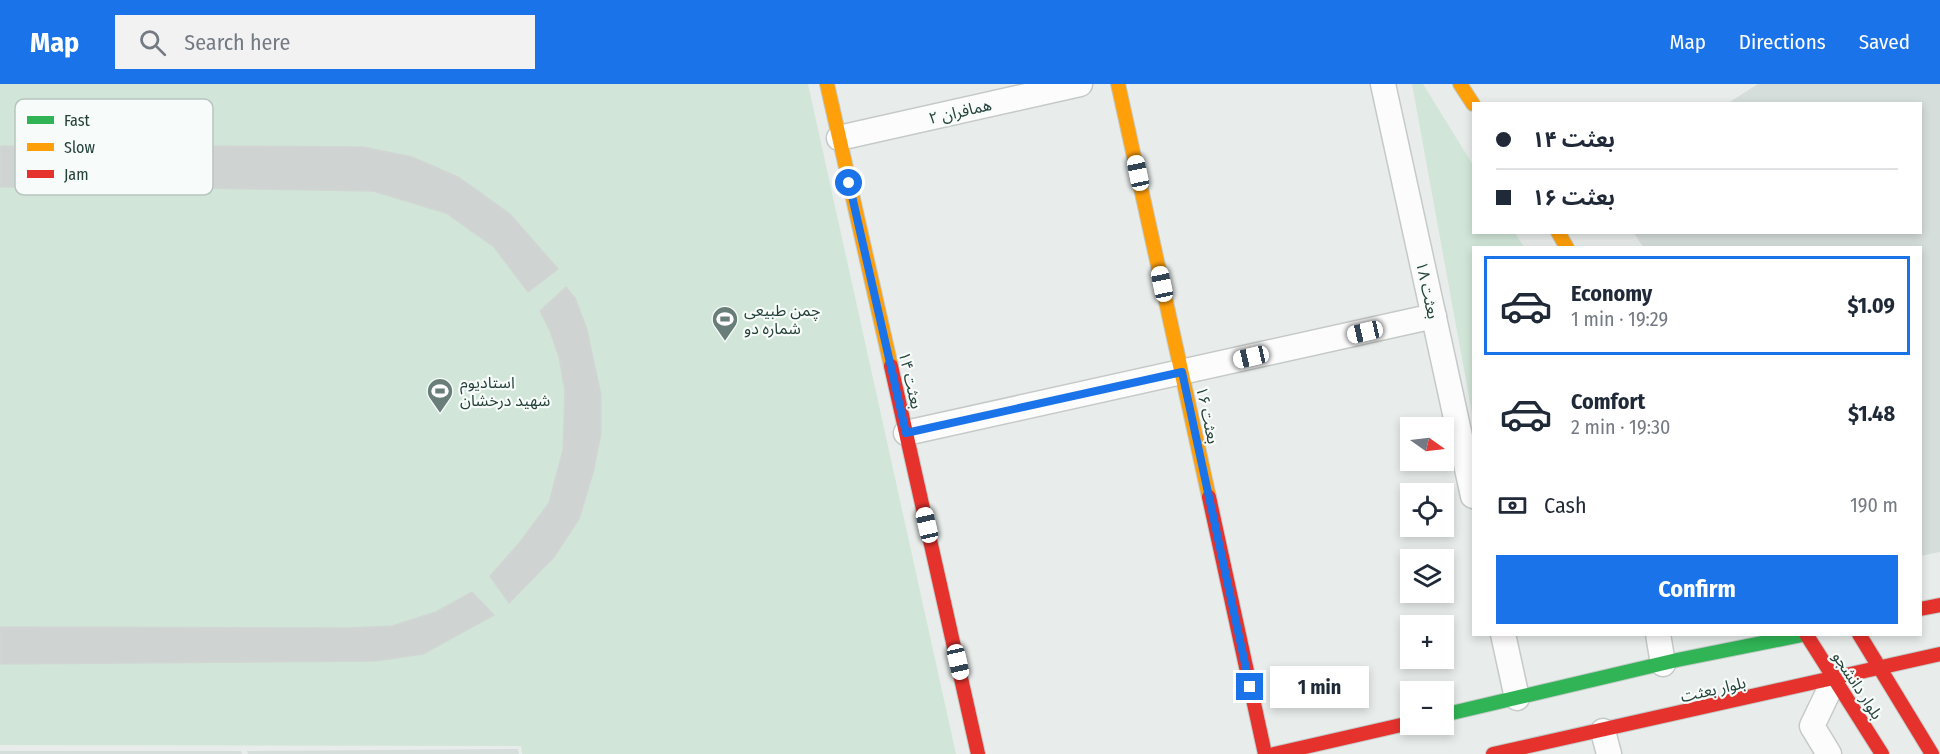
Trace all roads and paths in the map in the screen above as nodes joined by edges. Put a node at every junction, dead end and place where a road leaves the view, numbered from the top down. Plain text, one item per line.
1 (827, 84) edge
2 (1075, 84) edge
3 (1118, 84) edge
4 (1383, 84) edge
5 (1461, 84) edge
6 (1472, 102) edge
7 (839, 138) junction
8 (1434, 316) junction
9 (1182, 372) junction
10 (906, 433) junction
11 (1468, 446) edge
12 (1472, 486) edge
13 (1940, 605) edge
14 (1922, 609) edge
15 (1503, 636) edge
16 (1659, 636) edge
17 (1801, 636) edge
18 (1807, 636) edge
19 (1860, 636) edge
20 (1691, 645) dead end
21 (1940, 654) edge
22 (1670, 662) junction
23 (1878, 668) junction
24 (1835, 678) junction
25 (1517, 698) junction
26 (1454, 712) edge
27 (1400, 725) edge
28 (1603, 731) junction
29 (978, 754) edge
30 (1265, 754) edge
31 (1274, 754) edge
32 (1493, 754) edge
33 (1609, 754) edge
34 (1829, 754) edge
35 (1882, 754) edge
36 (1932, 754) edge

1 - 7 street, بعثت ۱۴
2 - 7 street, همافران ۲
3 - 9 street, بعثت ۱۶
4 - 8 street, بعثت ۱۸
5 - 6 street
7 - 10 street, بعثت ۱۴
8 - 9 street
8 - 11 street, بعثت ۱۸
9 - 10 street
9 - 30 street, بعثت ۱۶
10 - 29 street, بعثت ۱۴
11 - 12 street, بعثت ۱۸
13 - 14 street
15 - 25 street
16 - 22 street
17 - 22 street
18 - 24 street, بلوار دانشجو
19 - 23 street, بلوار دانشجو
20 - 22 street
21 - 23 street, بلوار بعثت
22 - 25 street
23 - 24 street, بلوار بعثت
23 - 36 street, بلوار دانشجو
24 - 28 street, بلوار بعثت
24 - 34 street
24 - 35 street, بلوار دانشجو
25 - 26 street
27 - 31 street
28 - 32 street, بلوار بعثت
28 - 33 street

